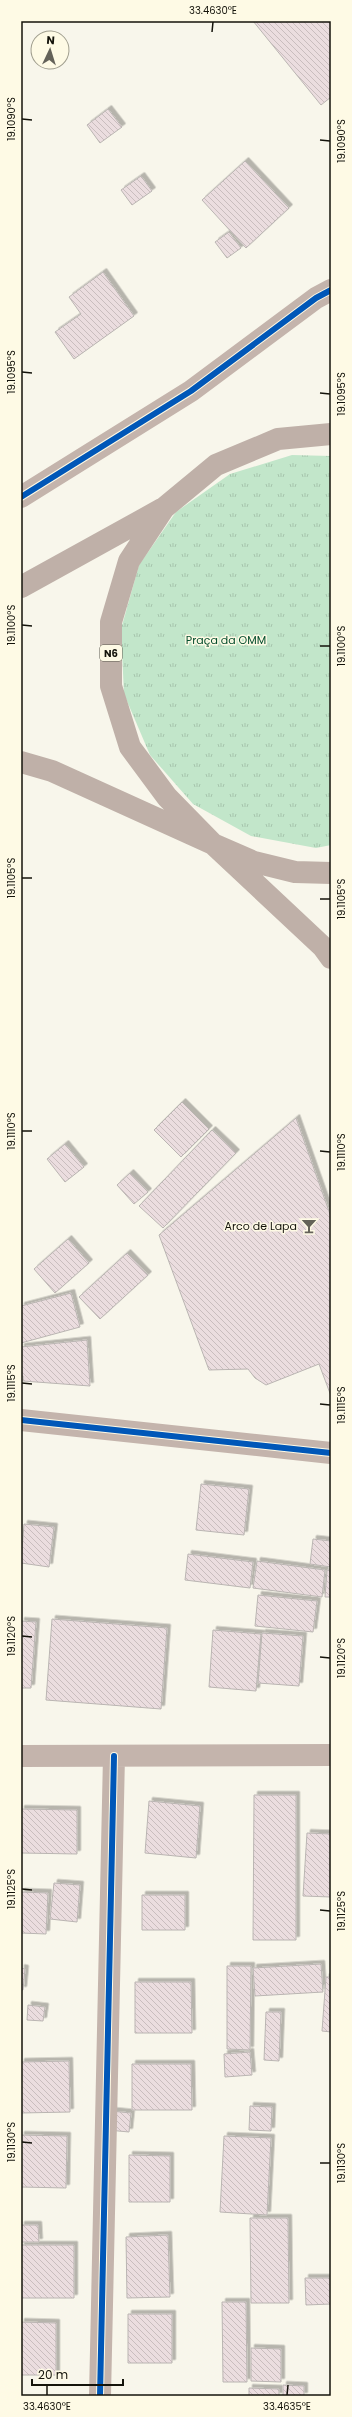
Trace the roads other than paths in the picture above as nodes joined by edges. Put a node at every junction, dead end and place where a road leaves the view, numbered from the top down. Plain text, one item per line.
1 (331, 290) edge
2 (331, 434) edge
3 (21, 497) edge
4 (164, 508) junction
5 (21, 587) edge
6 (21, 762) edge
7 (213, 844) junction
8 (331, 873) edge
9 (331, 958) edge
10 (21, 1420) edge
11 (331, 1453) edge
12 (331, 1755) edge
13 (21, 1756) edge
14 (114, 1756) junction
15 (100, 2396) edge

1 - 3 street
2 - 4 highway, N6
4 - 5 highway, N6
4 - 7 highway, N6
6 - 7 highway, N6
7 - 8 highway, N6
7 - 9 highway, N6
10 - 11 street
12 - 14 street
13 - 14 street
14 - 15 street

